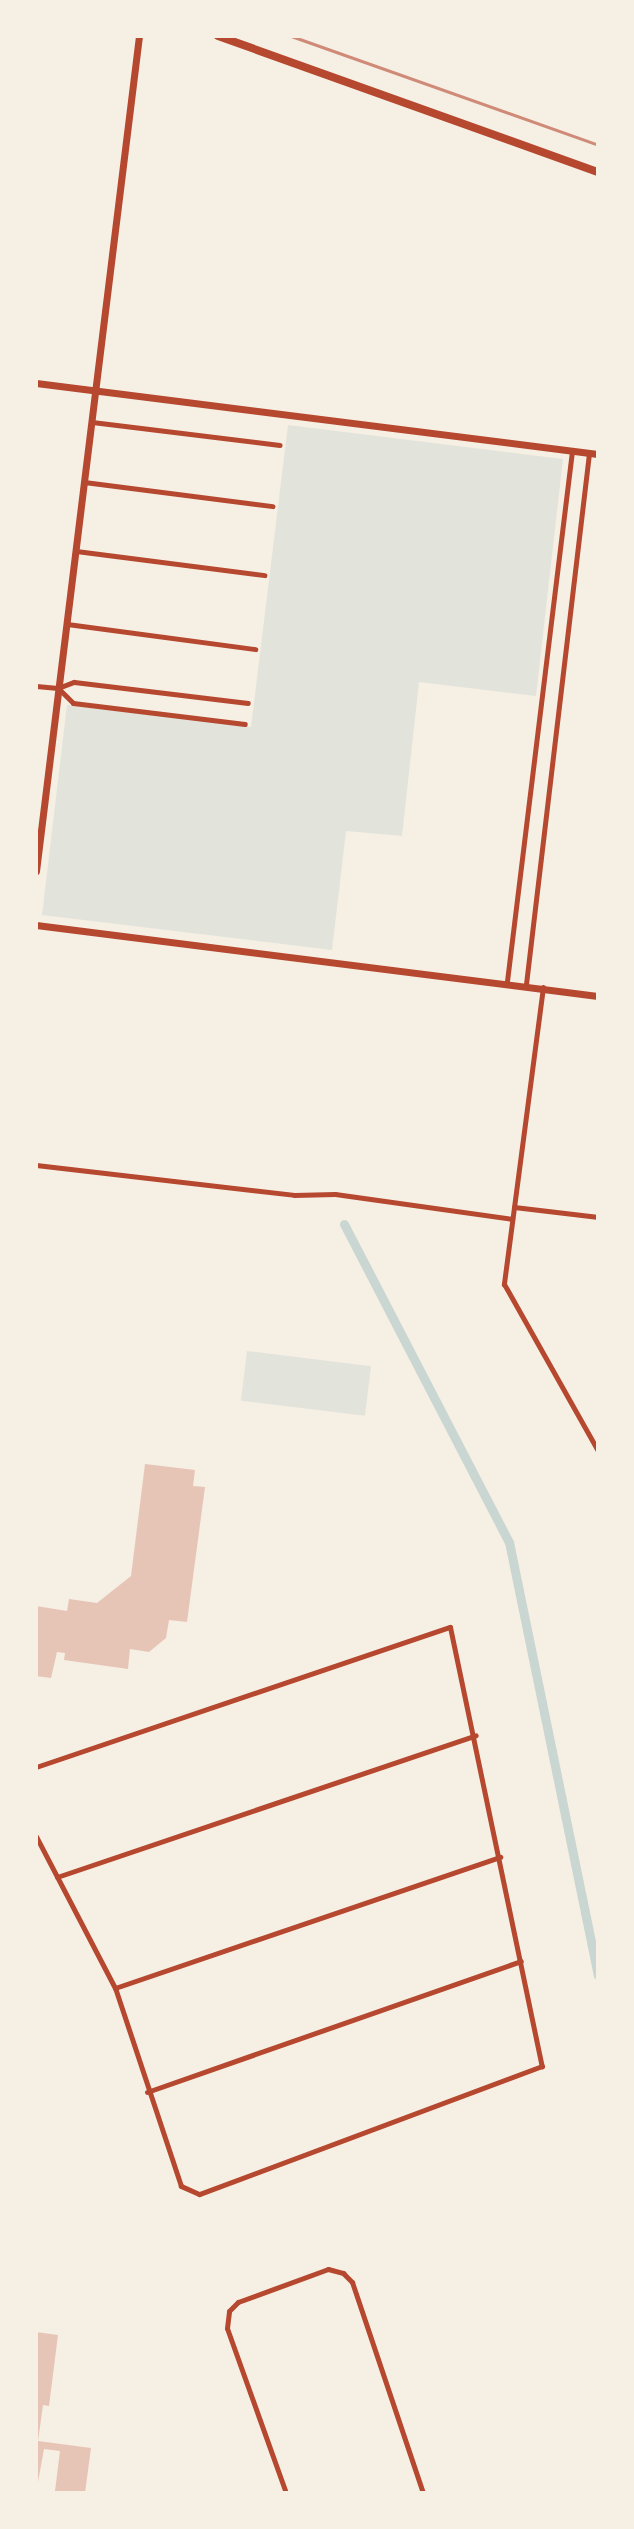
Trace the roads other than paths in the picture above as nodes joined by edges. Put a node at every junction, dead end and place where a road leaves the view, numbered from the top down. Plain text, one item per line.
1 (139, 36) edge
2 (218, 36) edge
3 (598, 172) edge
4 (36, 383) edge
5 (94, 390) junction
6 (91, 422) junction
7 (280, 445) dead end
8 (572, 451) junction
9 (594, 454) edge
10 (84, 482) junction
11 (272, 506) dead end
12 (76, 551) junction
13 (264, 575) dead end
14 (67, 624) junction
15 (255, 649) dead end
16 (36, 686) edge
17 (58, 688) junction
18 (248, 703) dead end
19 (245, 724) dead end
20 (36, 871) edge
21 (36, 925) edge
22 (507, 981) junction
23 (526, 984) junction
24 (543, 986) junction
25 (598, 996) edge
26 (36, 1165) edge
27 (514, 1207) junction
28 (598, 1217) edge
29 (512, 1219) junction
30 (598, 1451) edge
31 (476, 1735) junction
32 (36, 1767) edge
33 (36, 1836) edge
34 (500, 1857) junction
35 (57, 1877) junction
36 (521, 1961) junction
37 (115, 1988) junction
38 (147, 2092) junction
39 (286, 2493) edge
40 (423, 2493) edge

1 - 5 street
2 - 3 main road
4 - 5 street
5 - 6 street
5 - 8 street
6 - 7 street
6 - 10 street
8 - 9 street
8 - 22 street
9 - 23 street
10 - 11 street
10 - 12 street
12 - 13 street
12 - 14 street
14 - 15 street
14 - 17 street
16 - 17 street
17 - 18 street
17 - 19 street
17 - 20 street
21 - 22 street
22 - 23 street
23 - 24 street
24 - 25 street
24 - 27 street
26 - 29 street
27 - 28 street
27 - 29 street
29 - 30 street
31 - 32 street
31 - 34 street
31 - 35 street
33 - 35 street
34 - 36 street
34 - 37 street
35 - 37 street
36 - 38 street
36 - 38 street
37 - 38 street
39 - 40 street

